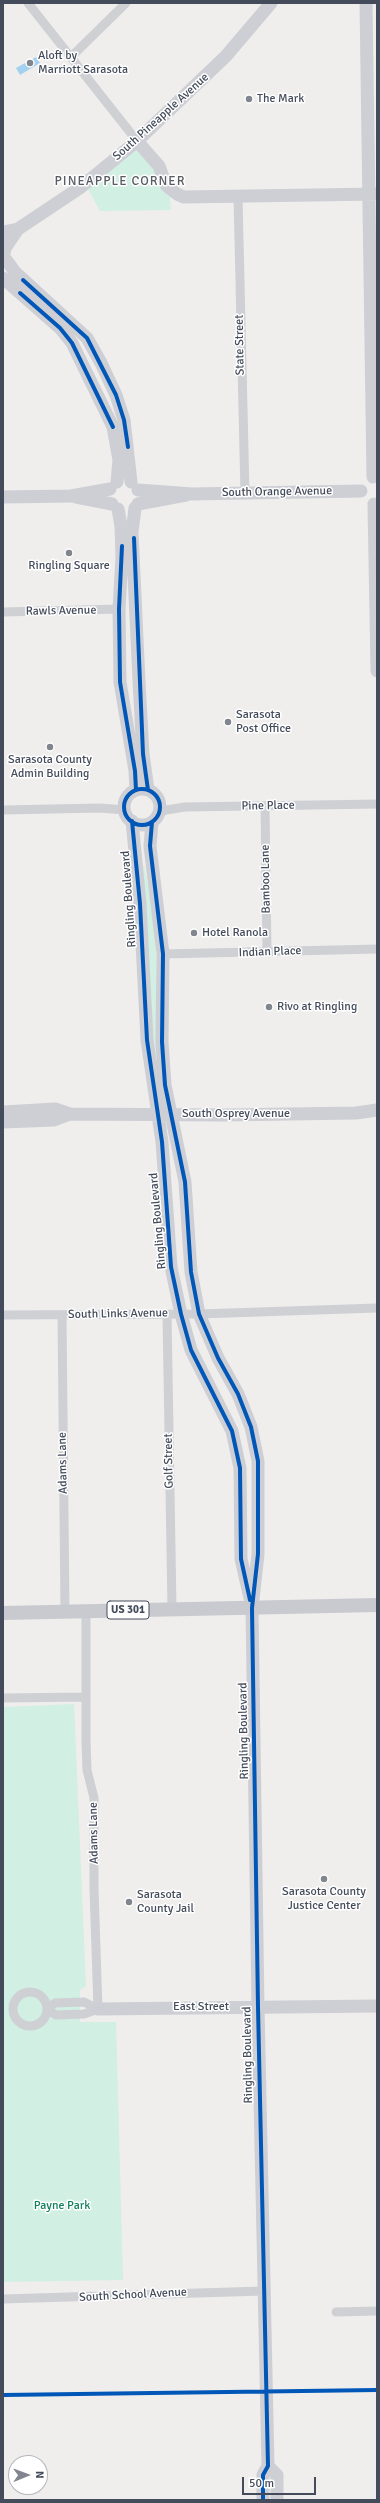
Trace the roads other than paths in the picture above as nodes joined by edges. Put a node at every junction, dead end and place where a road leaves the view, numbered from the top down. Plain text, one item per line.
1 (28, 3) edge
2 (126, 3) edge
3 (271, 3) edge
4 (366, 3) edge
5 (71, 57) junction
6 (137, 141) junction
7 (373, 194) edge
8 (238, 197) junction
9 (18, 229) junction
10 (3, 232) edge
11 (4, 251) edge
12 (3, 278) edge
13 (375, 478) edge
14 (114, 486) junction
15 (134, 486) junction
16 (361, 492) junction
17 (245, 493) junction
18 (192, 494) junction
19 (71, 496) junction
20 (3, 497) edge
21 (376, 504) edge
22 (136, 506) junction
23 (115, 507) junction
24 (119, 609) junction
25 (3, 612) edge
26 (377, 652) edge
27 (377, 671) edge
28 (142, 790) junction
29 (377, 804) edge
30 (265, 806) junction
31 (3, 810) edge
32 (125, 810) junction
33 (160, 811) junction
34 (132, 821) junction
35 (152, 822) junction
36 (377, 949) edge
37 (267, 952) junction
38 (163, 954) junction
39 (377, 1110) edge
40 (3, 1112) edge
41 (157, 1113) junction
42 (172, 1113) junction
43 (70, 1114) junction
44 (3, 1122) edge
45 (377, 1308) edge
46 (167, 1314) junction
47 (181, 1314) junction
48 (199, 1314) junction
49 (3, 1315) edge
50 (62, 1315) junction
51 (377, 1605) edge
52 (252, 1608) junction
53 (172, 1609) junction
54 (86, 1611) junction
55 (65, 1612) junction
56 (3, 1613) edge
57 (84, 1697) junction
58 (3, 1698) edge
59 (377, 2006) edge
60 (258, 2007) junction
61 (46, 2009) dead end
62 (98, 2009) junction
63 (263, 2291) junction
64 (3, 2299) edge
65 (377, 2311) edge
66 (336, 2312) dead end
67 (268, 2466) junction
68 (263, 2500) edge
69 (277, 2500) edge

1 - 5 street
2 - 5 street
3 - 6 street, South Pineapple Avenue
4 - 7 street
5 - 6 street
6 - 8 street
6 - 9 street, South Pineapple Avenue
7 - 8 street
7 - 13 street
8 - 17 street, State Street
9 - 10 street, South Pineapple Avenue
9 - 11 street, South Pineapple Avenue
11 - 15 street
12 - 14 street
13 - 16 street
14 - 15 street, South Orange Avenue
14 - 19 street
14 - 23 street
15 - 18 street, South Orange Avenue
15 - 22 street
16 - 17 street, South Orange Avenue
16 - 21 street
17 - 18 street, South Orange Avenue
18 - 22 street, South Orange Avenue
19 - 20 street
19 - 23 street
21 - 26 street
22 - 23 street, South Orange Avenue
22 - 28 street
23 - 24 street
24 - 25 street, Rawls Avenue
24 - 28 street
26 - 27 street
28 - 32 street
28 - 33 street
29 - 30 street, Pine Place
30 - 33 street, Pine Place
30 - 37 street, Bamboo Lane
31 - 32 street
32 - 34 street
33 - 35 street
34 - 35 street
34 - 41 street, Ringling Boulevard
35 - 38 street, Ringling Boulevard
36 - 37 street, Indian Place
37 - 38 street, Indian Place
38 - 42 street, Ringling Boulevard
39 - 42 street, South Osprey Avenue
40 - 43 street, South Osprey Avenue
41 - 42 street, South Osprey Avenue
41 - 43 street, South Osprey Avenue
41 - 47 street, Ringling Boulevard
42 - 48 street, Ringling Boulevard
43 - 44 street, South Osprey Avenue
45 - 48 street, South Links Avenue
46 - 47 street, South Links Avenue
46 - 50 street, South Links Avenue
46 - 53 street, Golf Street
47 - 48 street, South Links Avenue
47 - 52 street, Ringling Boulevard
48 - 52 street, Ringling Boulevard
49 - 50 street, South Links Avenue
50 - 55 street, Adams Lane
51 - 52 main road, US 301
52 - 53 main road, US 301
52 - 60 street, Ringling Boulevard
53 - 54 main road, US 301
54 - 55 main road, US 301
54 - 57 street, Adams Lane
55 - 56 main road, US 301
57 - 58 street
57 - 62 street, Adams Lane
59 - 60 street, East Street
60 - 62 street, East Street
60 - 63 street, Ringling Boulevard
61 - 62 street, East Street
63 - 64 street, South School Avenue
63 - 67 street, Ringling Boulevard
65 - 66 street
67 - 68 street, Ringling Boulevard
67 - 69 street, Ringling Boulevard

